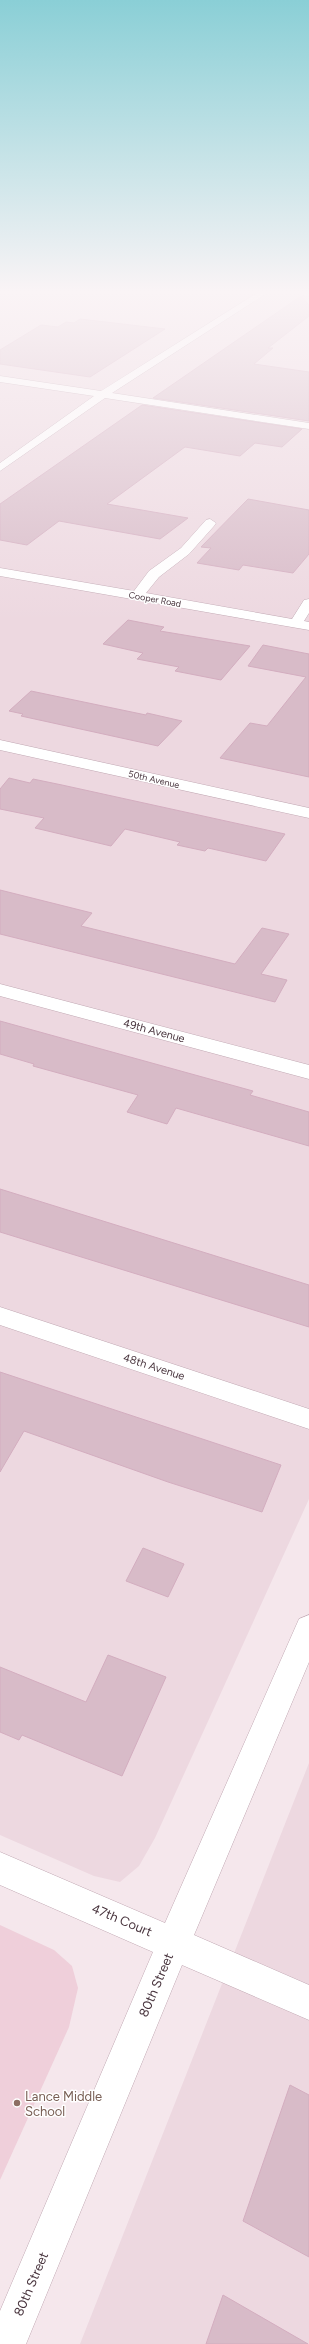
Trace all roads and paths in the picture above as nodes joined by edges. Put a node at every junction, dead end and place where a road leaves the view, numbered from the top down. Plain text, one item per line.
1 (92, 402) edge
2 (158, 402) edge
3 (309, 426) edge
4 (0, 468) edge
5 (210, 523) dead end
6 (0, 572) edge
7 (137, 596) junction
8 (309, 603) edge
9 (296, 623) junction
10 (309, 626) edge
11 (0, 744) edge
12 (309, 813) edge
13 (0, 990) edge
14 (309, 1072) edge
15 (0, 1316) edge
16 (309, 1419) edge
17 (309, 1628) edge
18 (0, 1868) edge
19 (174, 1942) junction
20 (309, 2003) edge
21 (6, 2344) edge

1 - 4 street
2 - 3 street
5 - 7 street
6 - 7 street, Cooper Road
7 - 9 street, Cooper Road
8 - 9 street
9 - 10 street, Cooper Road
11 - 12 street, 50th Avenue
13 - 14 street, 49th Avenue
15 - 16 street, 48th Avenue
17 - 19 street, 80th Street
18 - 19 street, 47th Court
19 - 20 street, 47th Court
19 - 21 street, 80th Street

